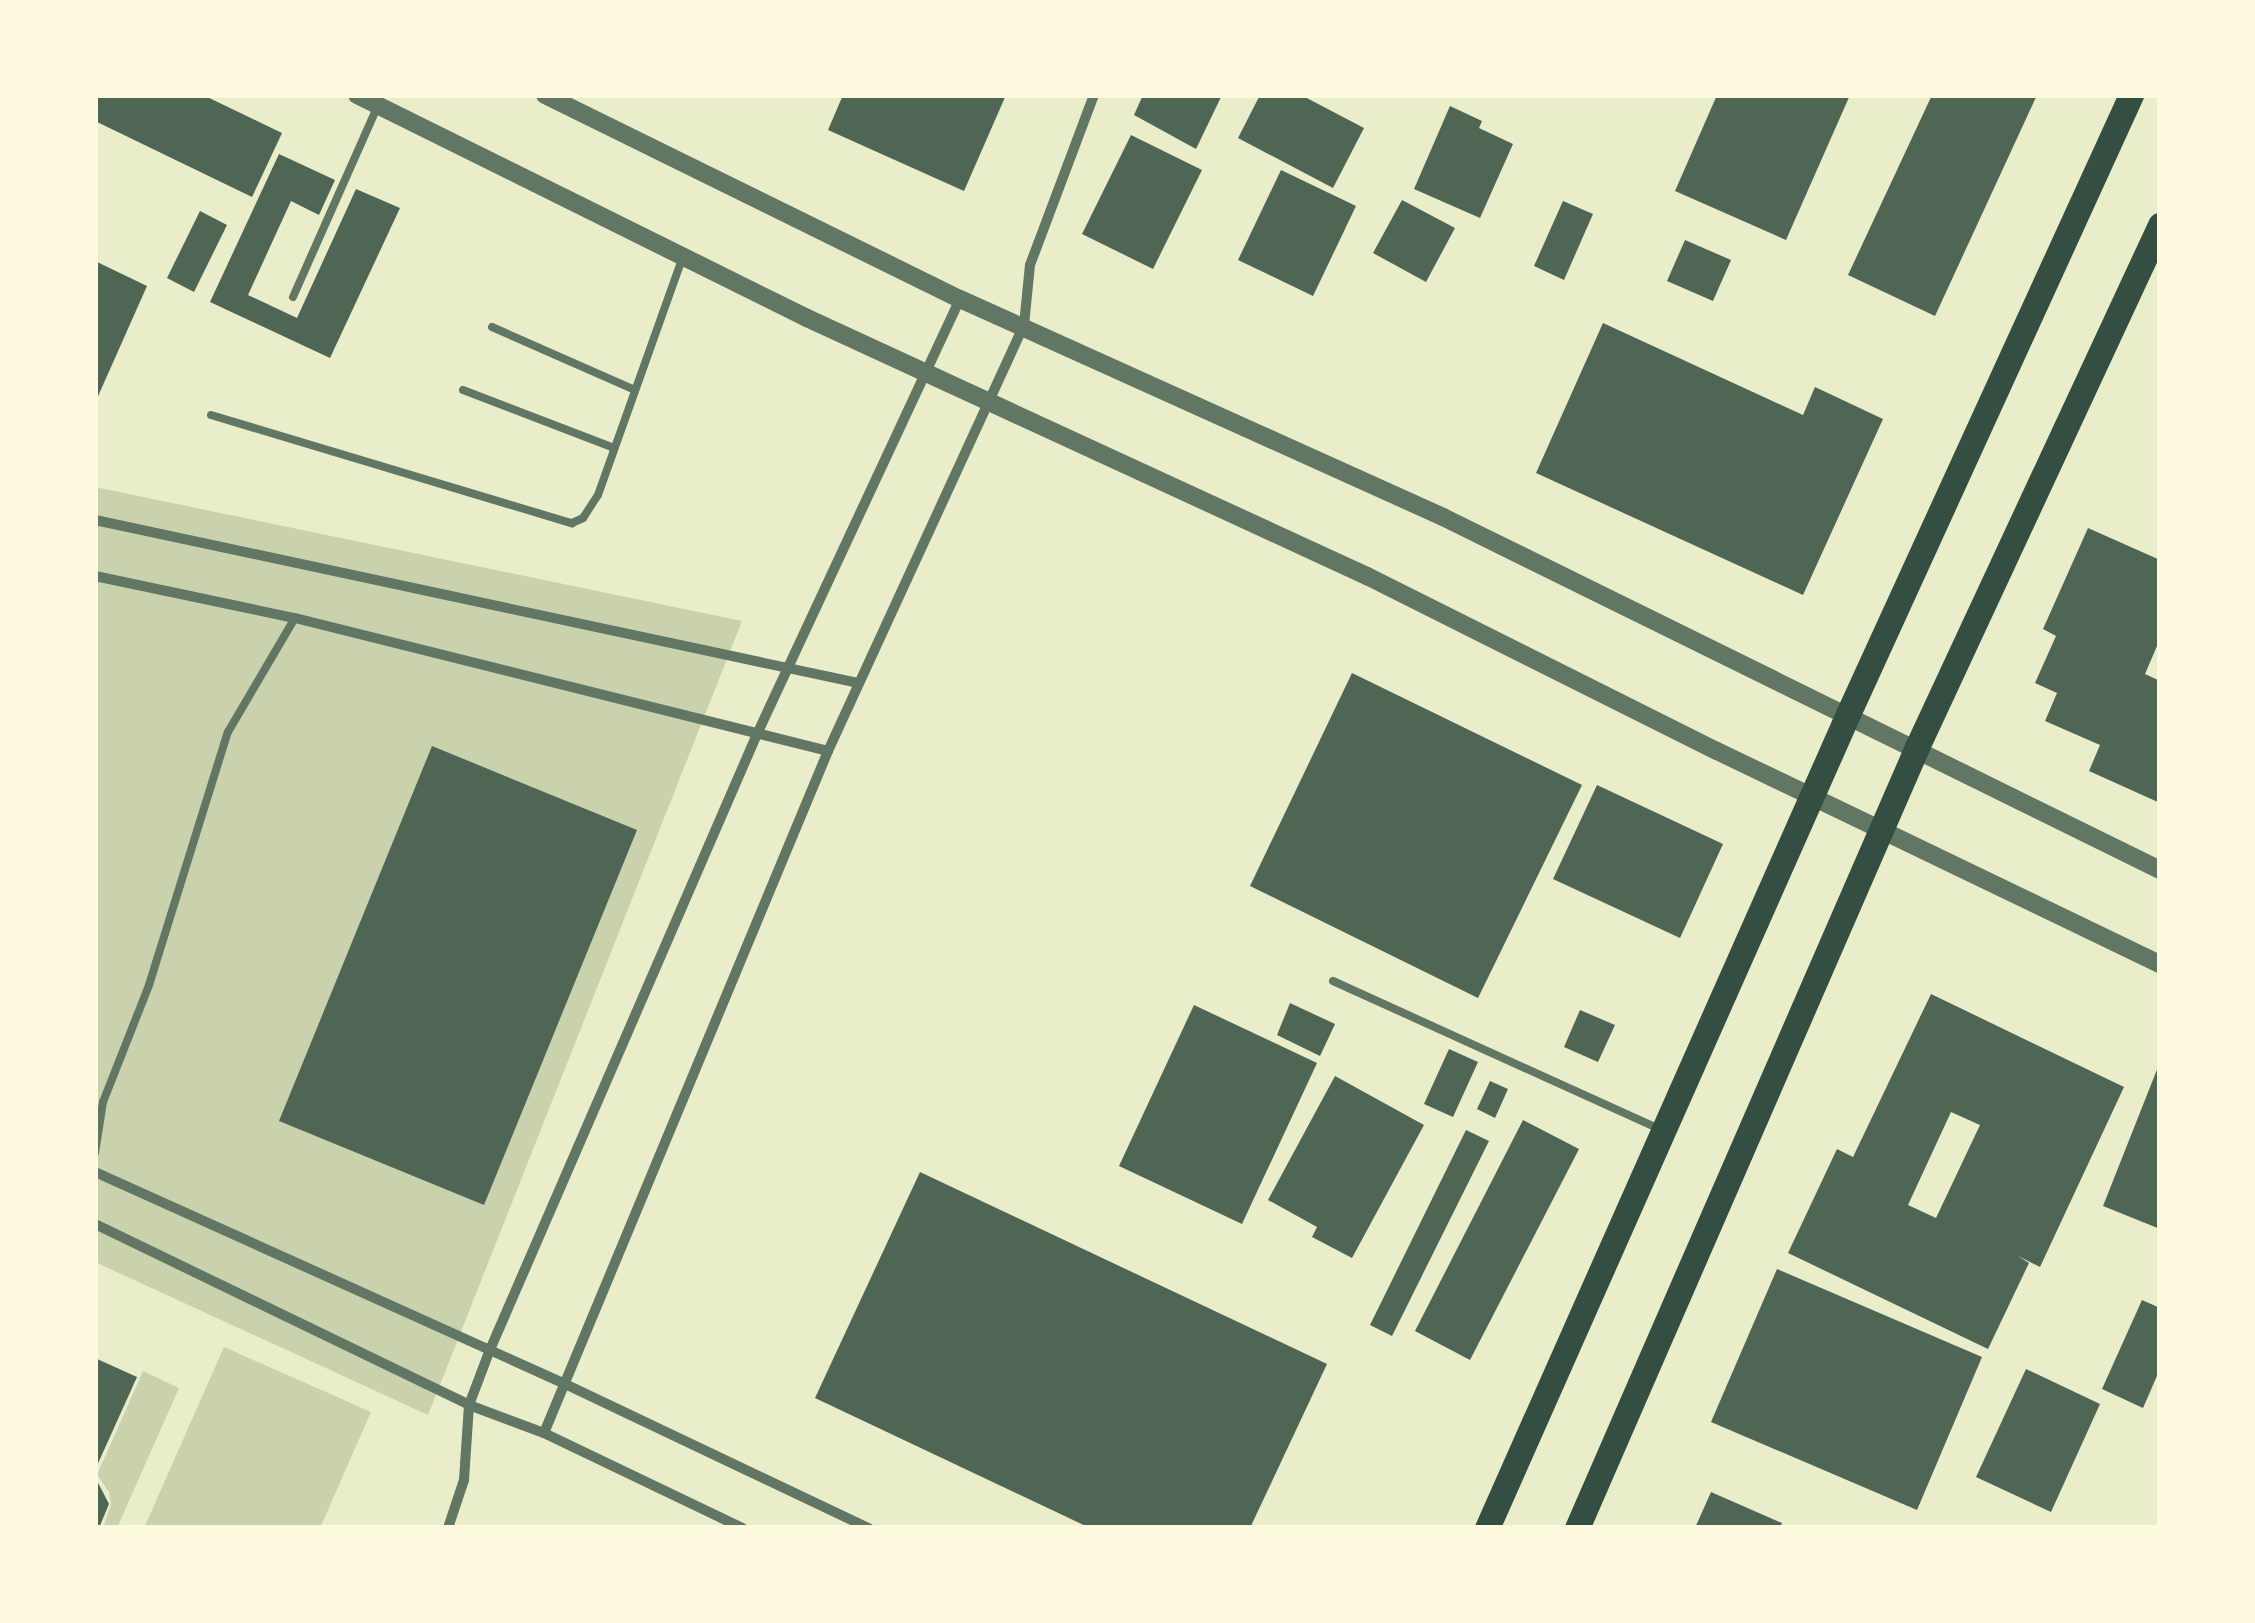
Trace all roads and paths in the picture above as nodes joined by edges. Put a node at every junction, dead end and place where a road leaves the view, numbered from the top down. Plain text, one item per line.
1 (358, 95) edge
2 (545, 95) edge
3 (1094, 95) edge
4 (2131, 95) edge
5 (378, 105) junction
6 (2160, 225) edge
7 (682, 256) junction
8 (293, 297) dead end
9 (960, 299) junction
10 (1024, 326) junction
11 (492, 327) dead end
12 (928, 371) junction
13 (463, 390) dead end
14 (635, 390) junction
15 (992, 401) junction
16 (211, 415) dead end
17 (614, 448) junction
18 (95, 520) edge
19 (95, 576) edge
20 (295, 618) junction
21 (788, 665) junction
22 (858, 683) junction
23 (1848, 714) junction
24 (758, 732) junction
25 (1917, 747) junction
26 (828, 751) junction
27 (1811, 796) junction
28 (1882, 831) junction
29 (2160, 870) edge
30 (2160, 964) edge
31 (1333, 980) dead end
32 (1665, 1132) junction
33 (95, 1153) edge
34 (95, 1172) edge
35 (95, 1224) edge
36 (488, 1352) junction
37 (563, 1383) junction
38 (468, 1404) junction
39 (544, 1434) junction
40 (448, 1528) edge
41 (742, 1528) edge
42 (870, 1528) edge
43 (1487, 1528) edge
44 (1577, 1528) edge

1 - 5 street
2 - 9 street
3 - 10 street
4 - 23 main road
5 - 7 street
5 - 8 lane
6 - 25 main road
7 - 12 street
7 - 14 lane
9 - 10 street
9 - 12 street
10 - 15 street
10 - 23 street
11 - 14 lane
12 - 15 street
12 - 21 street
13 - 17 lane
14 - 17 lane
15 - 22 street
15 - 27 street
16 - 17 lane
18 - 21 street
19 - 20 street
20 - 24 street
20 - 33 lane
21 - 22 street
21 - 24 street
22 - 26 street
23 - 25 street
23 - 27 main road
24 - 26 street
24 - 36 street
25 - 28 main road
25 - 29 street
26 - 37 street
27 - 28 street
27 - 32 main road
28 - 30 street
28 - 44 main road
31 - 32 lane
32 - 43 main road
34 - 36 street
35 - 38 street
36 - 37 street
36 - 38 street
37 - 39 street
37 - 42 street
38 - 39 street
38 - 40 street
39 - 41 street

